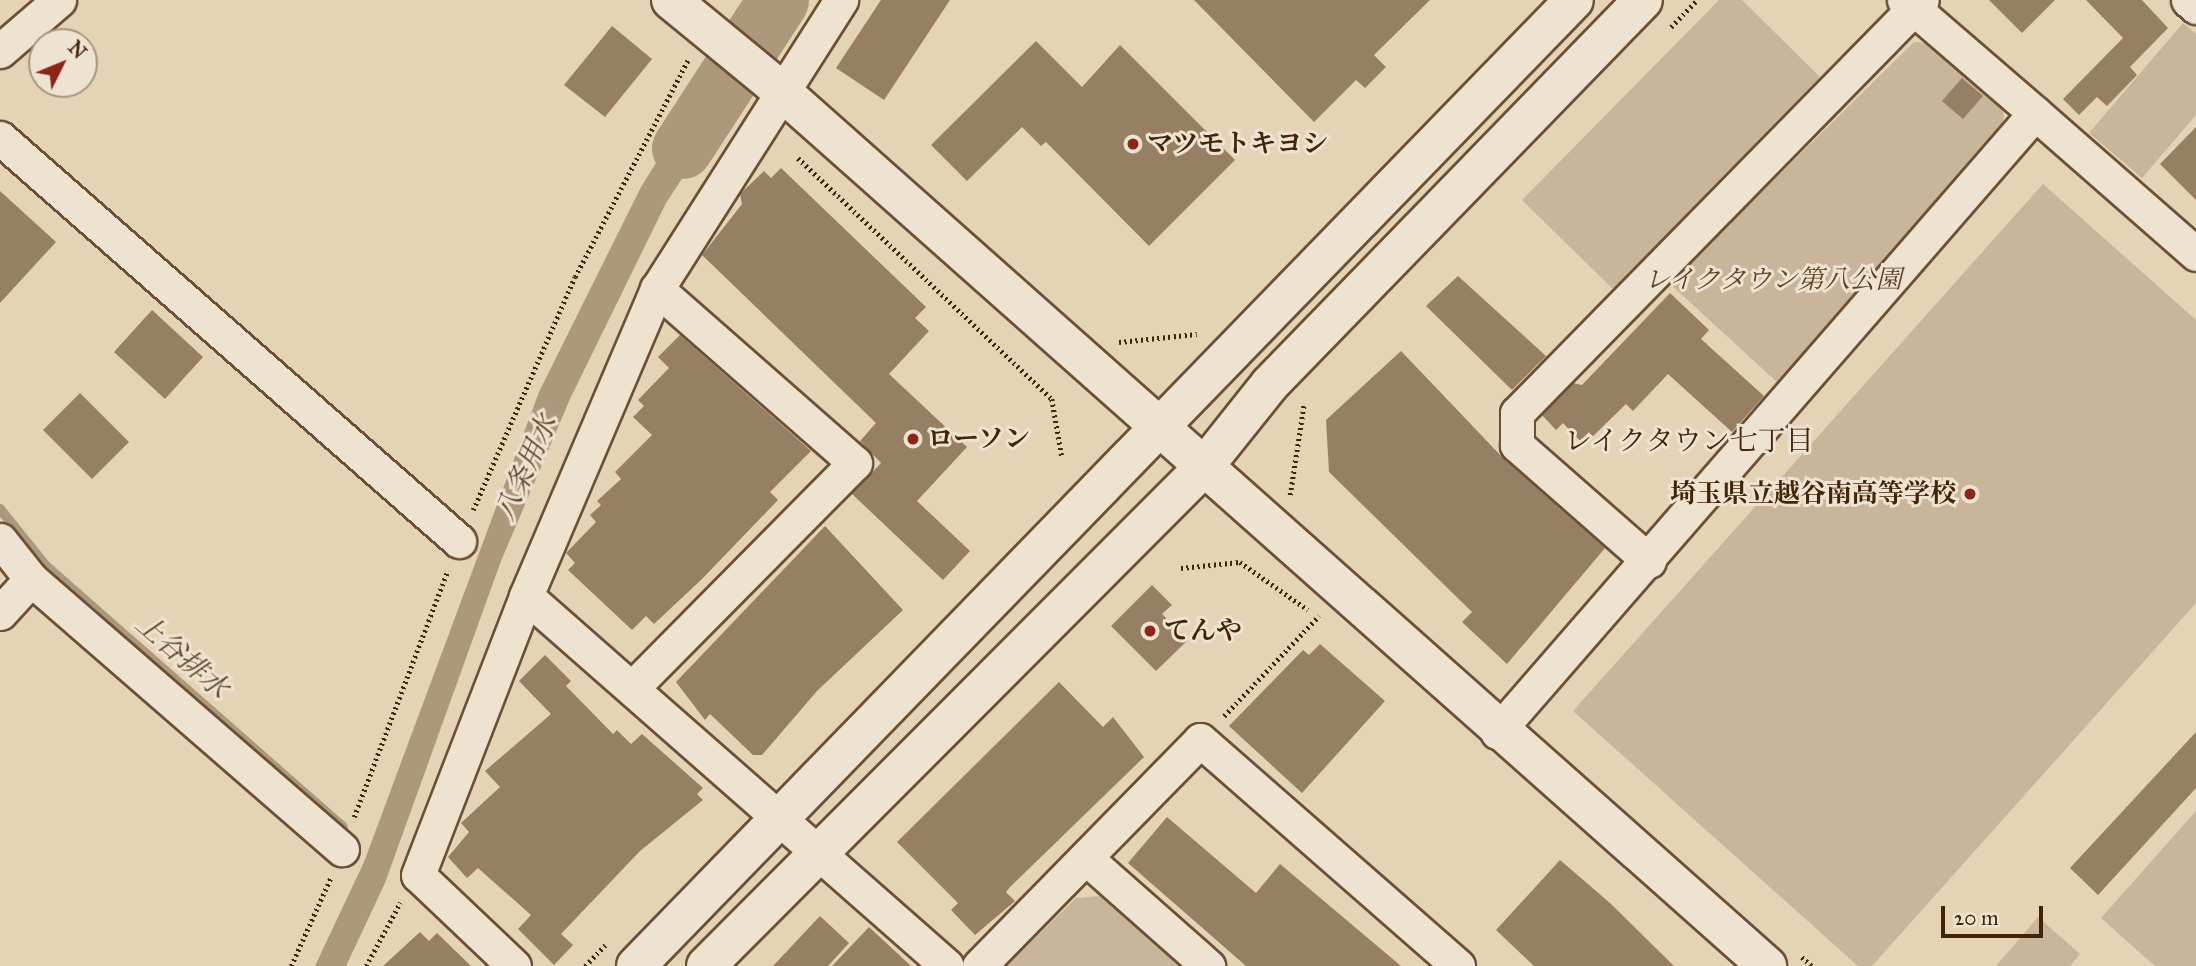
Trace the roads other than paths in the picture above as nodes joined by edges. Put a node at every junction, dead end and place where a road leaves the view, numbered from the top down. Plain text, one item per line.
1 (59, 0) edge
2 (671, 0) edge
3 (841, 0) edge
4 (1574, 0) edge
5 (1643, 0) edge
6 (2188, 0) edge
7 (1913, 3) edge
8 (2196, 7) edge
9 (0, 51) edge
10 (782, 93) junction
11 (2035, 113) junction
12 (0, 138) edge
13 (2196, 254) edge
14 (657, 289) junction
15 (1162, 431) junction
16 (1203, 468) junction
17 (0, 541) edge
18 (459, 541) road end
19 (1649, 561) junction
20 (31, 579) junction
21 (526, 596) junction
22 (0, 613) edge
23 (634, 686) junction
24 (1497, 732) junction
25 (779, 819) junction
26 (342, 849) road end
27 (817, 854) junction
28 (1087, 859) junction
29 (514, 966) edge
30 (636, 966) edge
31 (706, 966) edge
32 (947, 966) edge
33 (979, 966) edge
34 (1208, 966) edge
35 (1458, 966) edge
36 (1767, 966) edge

1 - 9 street
2 - 10 street
3 - 10 street
4 - 15 street
5 - 16 street
6 - 8 street
7 - 11 street
7 - 19 street
10 - 14 street
10 - 15 street
11 - 13 street
11 - 19 street
12 - 18 street
14 - 21 street
14 - 23 street
15 - 16 street
15 - 25 street
16 - 24 street
16 - 27 street
17 - 20 street
19 - 24 street
20 - 22 street
20 - 26 street
21 - 23 street
21 - 29 street
23 - 25 street
24 - 36 street
25 - 27 street
25 - 30 street
27 - 31 street
27 - 32 street
28 - 33 street
28 - 34 street
28 - 35 street

